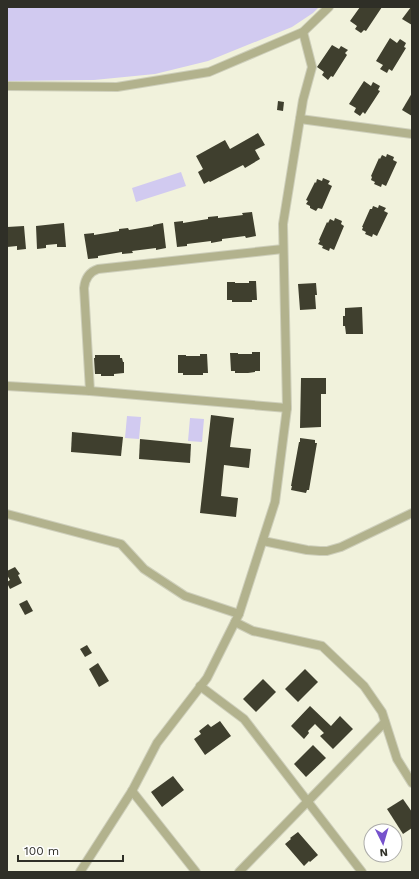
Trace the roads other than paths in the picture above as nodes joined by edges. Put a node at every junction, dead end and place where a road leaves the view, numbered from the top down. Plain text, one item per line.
1 (329, 7) edge
2 (303, 32) junction
3 (7, 86) edge
4 (300, 119) junction
5 (412, 134) edge
6 (283, 249) junction
7 (7, 386) edge
8 (90, 391) junction
9 (286, 408) junction
10 (412, 513) edge
11 (7, 514) edge
12 (263, 541) junction
13 (239, 614) junction
14 (235, 622) junction
15 (200, 686) junction
16 (385, 722) junction
17 (412, 783) edge
18 (132, 791) junction
19 (308, 802) junction
20 (80, 872) edge
21 (196, 872) edge
22 (239, 872) edge
23 (362, 872) edge

1 - 2 street
2 - 3 street
2 - 4 street
4 - 5 street
4 - 6 street
6 - 8 street
6 - 9 street
7 - 8 street
8 - 9 street
9 - 12 street
10 - 12 street
11 - 13 street
12 - 13 street
13 - 14 street
14 - 15 street
14 - 16 street
15 - 18 street
15 - 19 street
16 - 17 street
16 - 19 street
18 - 20 street
18 - 21 street
19 - 22 street
19 - 23 street

